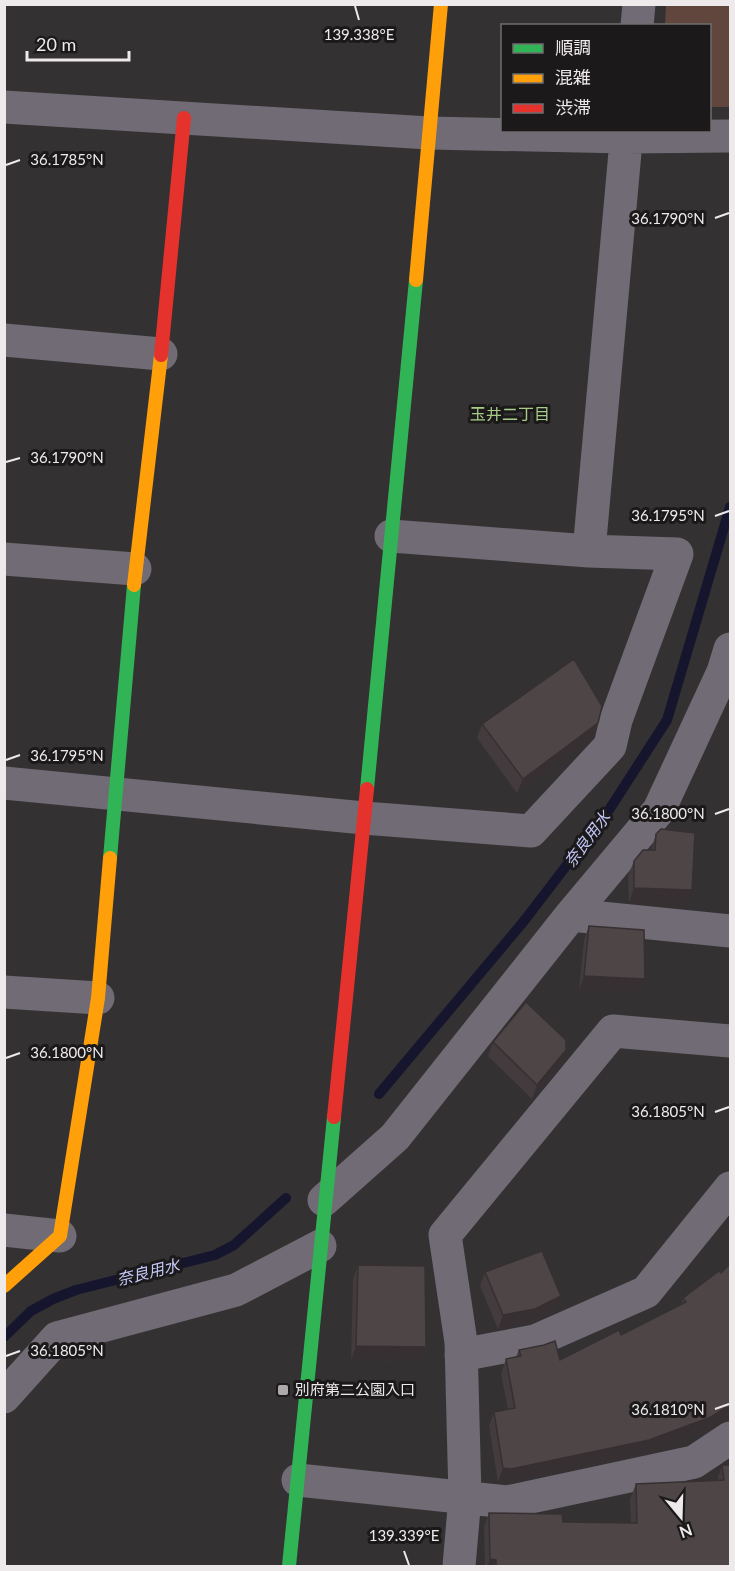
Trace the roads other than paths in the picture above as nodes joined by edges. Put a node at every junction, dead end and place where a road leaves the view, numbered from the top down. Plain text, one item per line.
1 (441, 4) edge
2 (639, 4) edge
3 (637, 24) edge
4 (4, 107) edge
5 (184, 118) junction
6 (429, 133) junction
7 (626, 134) edge
8 (730, 136) edge
9 (4, 340) edge
10 (161, 354) junction
11 (391, 536) junction
12 (589, 550) junction
13 (4, 559) edge
14 (135, 569) junction
15 (728, 664) edge
16 (4, 783) edge
17 (117, 793) junction
18 (364, 818) junction
19 (571, 915) junction
20 (730, 931) edge
21 (4, 992) edge
22 (98, 998) junction
23 (730, 1041) edge
24 (730, 1188) edge
25 (324, 1200) junction
26 (4, 1230) edge
27 (60, 1236) junction
28 (320, 1246) junction
29 (4, 1286) edge
30 (461, 1355) junction
31 (4, 1397) edge
32 (730, 1438) edge
33 (298, 1480) junction
34 (465, 1497) junction
35 (289, 1566) edge
36 (459, 1566) edge

1 - 6 street
2 - 3 street
4 - 5 street
5 - 6 street
5 - 10 street
6 - 7 street
6 - 11 street
7 - 8 street
7 - 12 street
9 - 10 street
10 - 14 street
11 - 12 street
11 - 18 street
12 - 18 street
13 - 14 street
14 - 17 street
15 - 19 street
16 - 17 street
17 - 18 street
17 - 22 street
18 - 25 street
19 - 20 street
19 - 25 street
21 - 22 street
22 - 27 street
23 - 30 street
24 - 30 street
25 - 28 street
26 - 27 street
27 - 29 street
28 - 31 street
28 - 33 street
30 - 34 street
32 - 34 street
33 - 34 street
33 - 35 street
34 - 36 street

